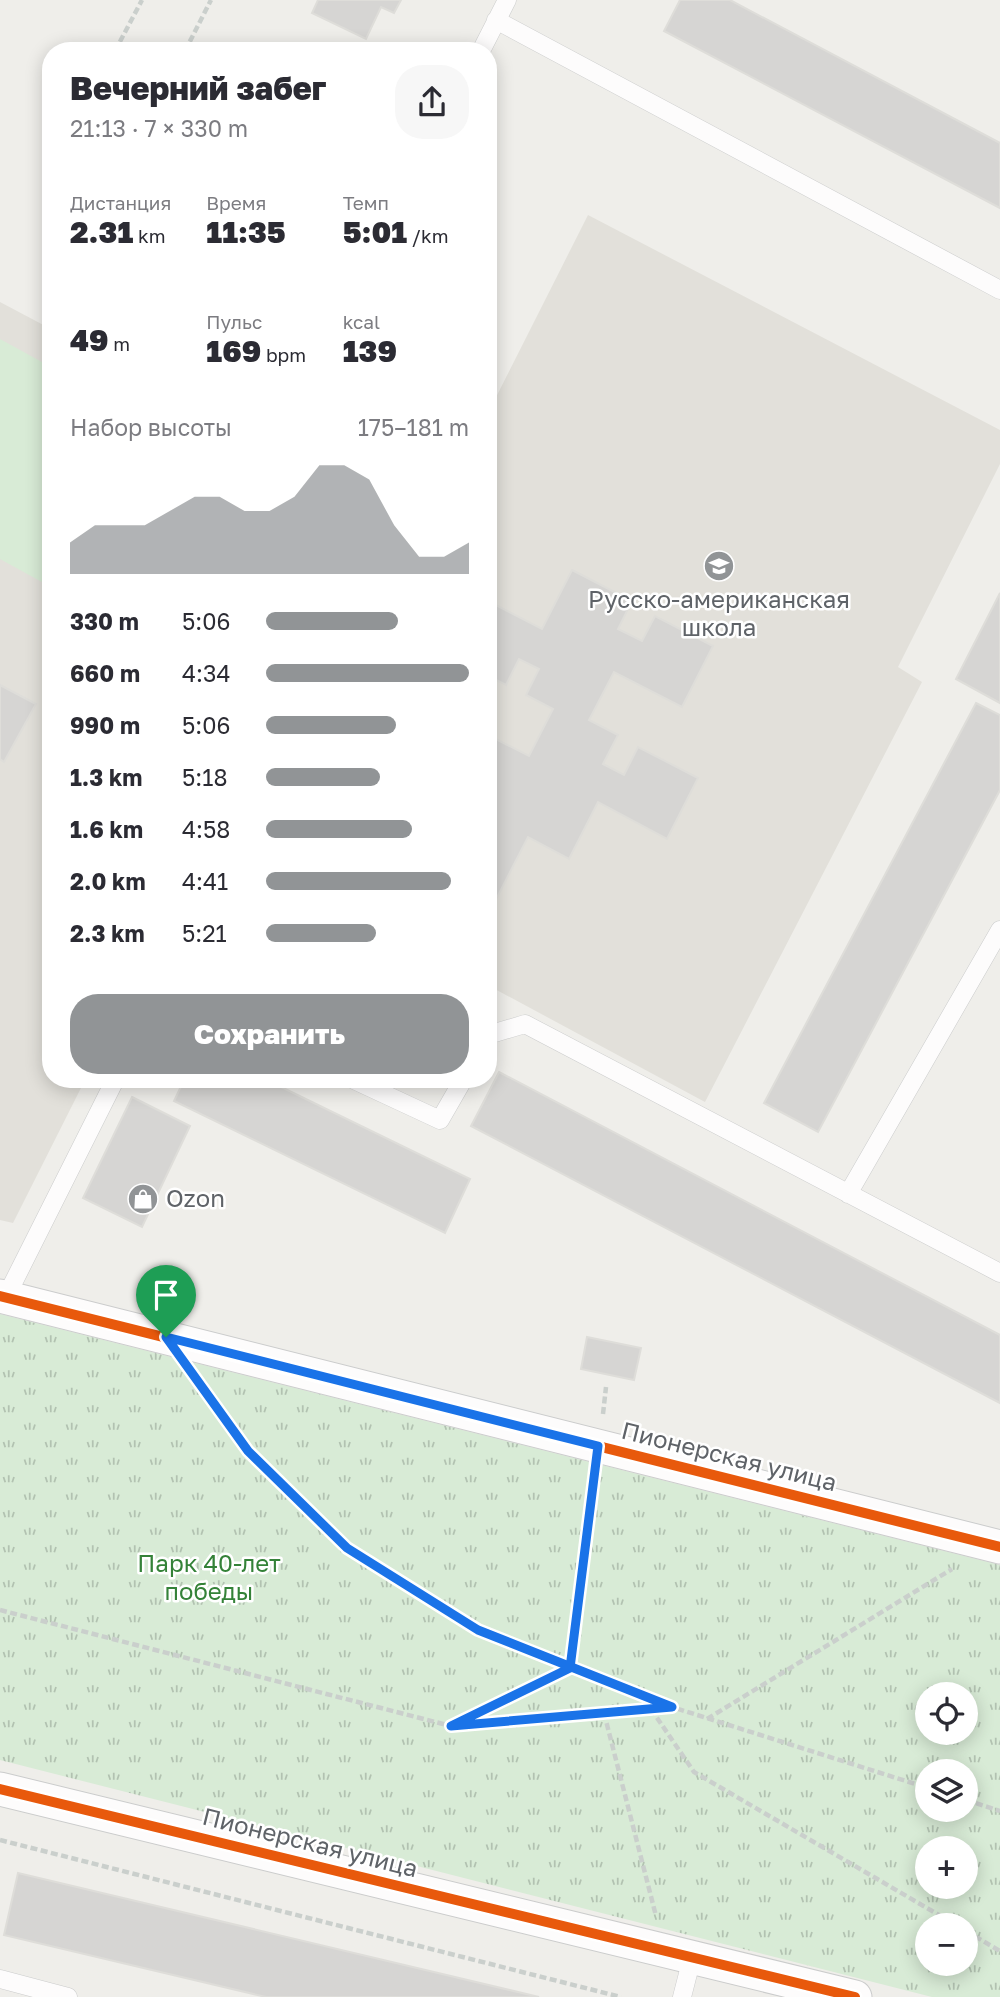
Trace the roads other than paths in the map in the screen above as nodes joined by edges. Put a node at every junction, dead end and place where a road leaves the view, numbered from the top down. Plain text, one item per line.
1 (507, 0) edge
2 (496, 20) junction
3 (485, 42) edge
4 (1000, 290) edge
5 (1000, 930) edge
6 (497, 1032) edge
7 (111, 1088) edge
8 (371, 1088) edge
9 (458, 1088) edge
10 (848, 1194) junction
11 (1000, 1273) edge
12 (3, 1296) edge
13 (996, 1546) edge
14 (0, 1789) edge
15 (679, 1955) junction
16 (0, 1979) edge
17 (68, 1997) edge
18 (682, 1997) edge
19 (855, 1997) edge

1 - 2 lane
2 - 3 lane
2 - 4 lane
5 - 10 lane
6 - 10 lane
7 - 12 lane
8 - 9 lane
10 - 11 lane
12 - 13 street, Пионерская улица
14 - 15 street, Пионерская улица
15 - 18 lane
15 - 19 street, Пионерская улица
16 - 17 lane

